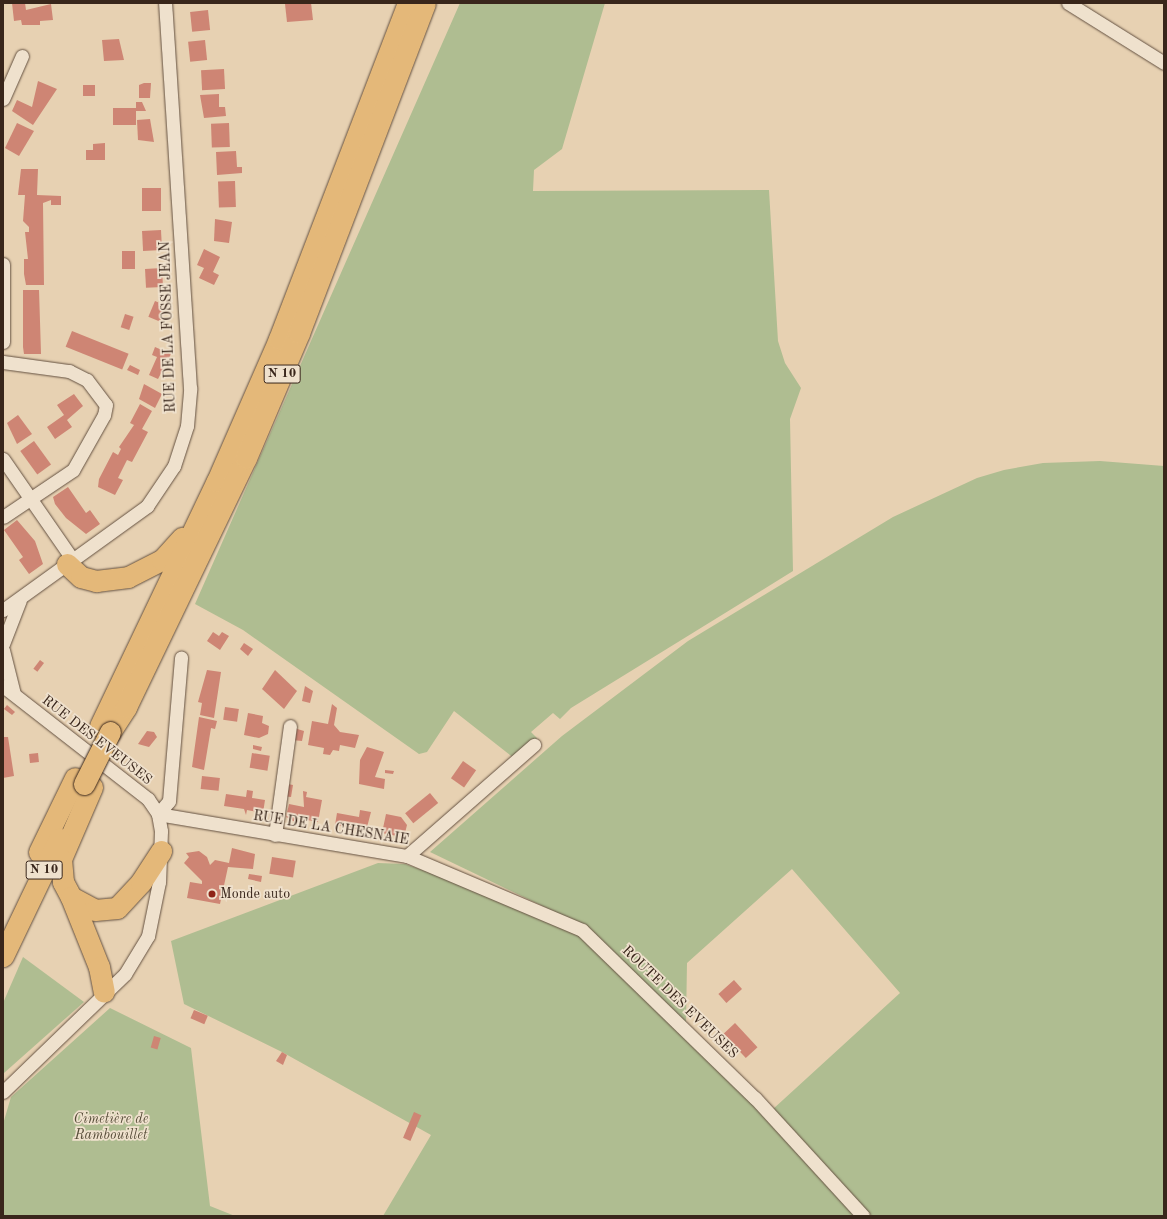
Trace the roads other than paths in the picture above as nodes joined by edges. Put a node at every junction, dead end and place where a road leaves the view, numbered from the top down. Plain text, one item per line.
1 (165, 3) edge
2 (408, 3) edge
3 (425, 3) edge
4 (1068, 3) edge
5 (22, 56) dead end
6 (1164, 63) edge
7 (3, 99) edge
8 (3, 264) edge
9 (3, 342) edge
10 (3, 362) edge
11 (3, 459) edge
12 (224, 465) junction
13 (30, 498) junction
14 (3, 517) edge
15 (70, 562) junction
16 (20, 600) junction
17 (3, 610) edge
18 (3, 644) edge
19 (3, 647) edge
20 (3, 651) edge
21 (181, 658) dead end
22 (3, 686) edge
23 (14, 694) junction
24 (290, 726) dead end
25 (109, 731) junction
26 (534, 745) dead end
27 (84, 783) junction
28 (158, 814) junction
29 (275, 835) junction
30 (161, 851) junction
31 (407, 856) junction
32 (71, 897) junction
33 (3, 926) edge
34 (582, 930) joint
35 (3, 956) edge
36 (104, 992) junction
37 (3, 1092) edge
38 (863, 1216) edge

1 - 15 street, RUE DE LA FOSSE JEAN
2 - 12 main road, N 10
3 - 25 main road, N 10
4 - 6 street
5 - 7 street
8 - 9 street
10 - 13 street
11 - 13 street
12 - 15 main road
12 - 25 main road, N 10
13 - 14 street
13 - 15 street
15 - 16 street, RUE DE LA FOSSE JEAN
16 - 17 street, RUE DE LA FOSSE JEAN
16 - 18 street
19 - 20 street
20 - 23 street
21 - 28 street
22 - 23 street, RUE DES EVEUSES
23 - 28 street, RUE DES EVEUSES
24 - 29 street
25 - 27 main road, N 10, bridge
26 - 31 street
27 - 32 main road
27 - 33 main road, N 10
27 - 35 main road, N 10
28 - 29 street, RUE DE LA CHESNAIE
28 - 30 street
29 - 31 street, RUE DE LA CHESNAIE
30 - 32 main road
30 - 36 street
31 - 34 street, RUE DE LA CHESNAIE
32 - 36 main road
34 - 38 street, ROUTE DES EVEUSES
36 - 37 street

